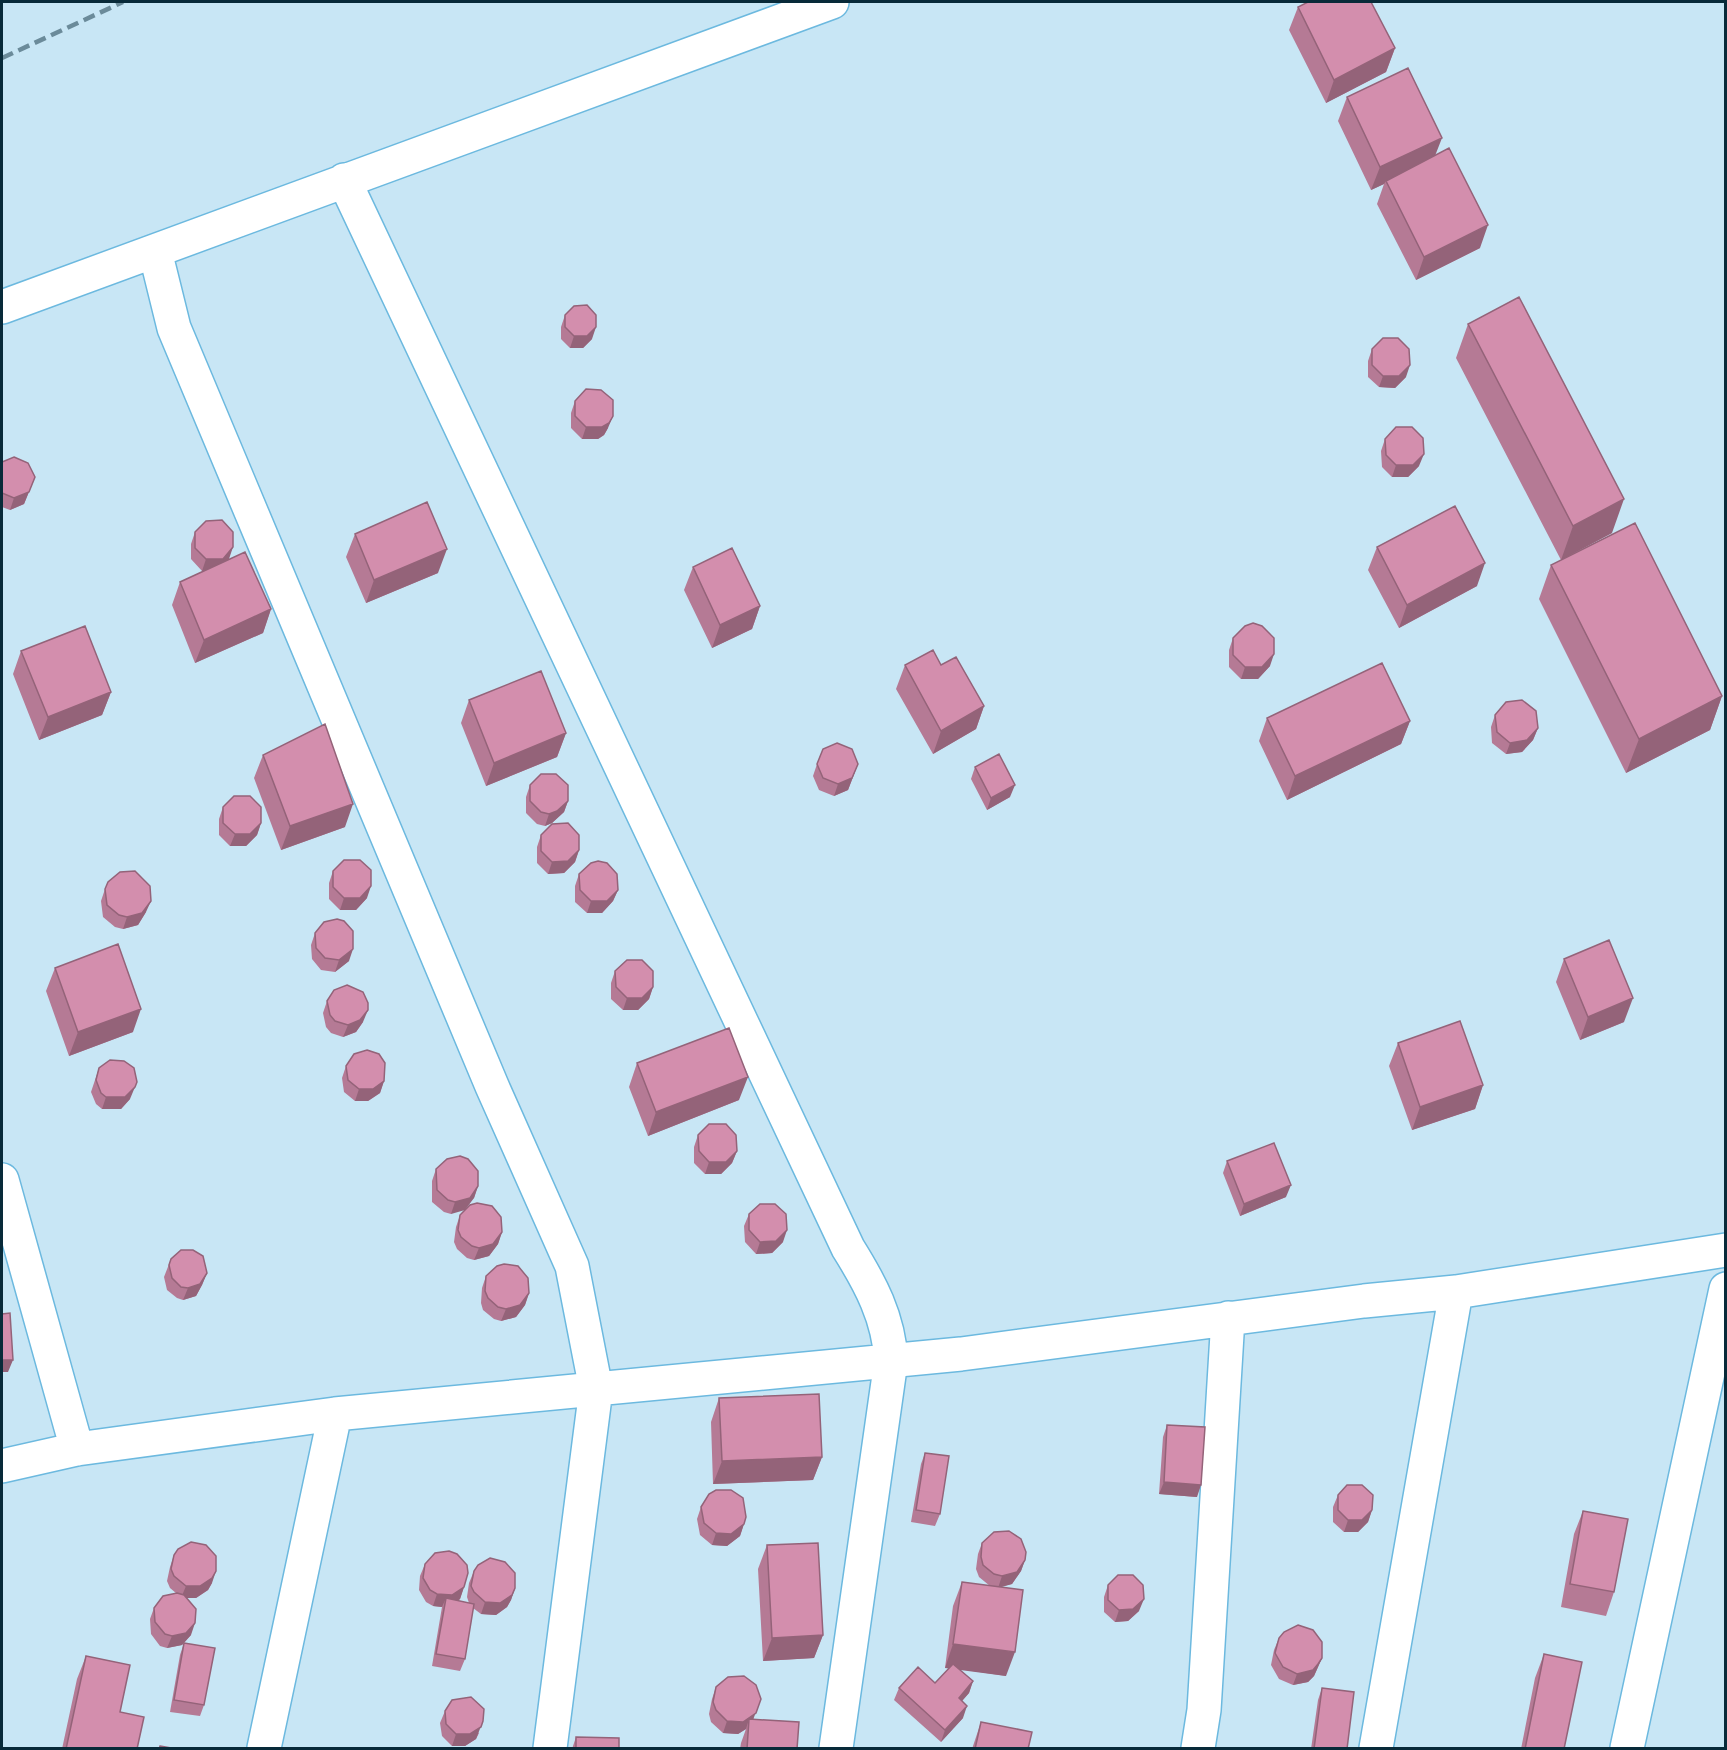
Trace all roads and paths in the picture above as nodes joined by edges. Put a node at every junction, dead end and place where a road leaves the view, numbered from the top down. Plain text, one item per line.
1 (832, 2) edge
2 (344, 180) junction
3 (155, 250) junction
4 (2, 307) edge
5 (2, 1180) edge
6 (1725, 1251) edge
7 (1725, 1288) edge
8 (1456, 1292) junction
9 (1228, 1318) junction
10 (891, 1360) junction
11 (596, 1389) junction
12 (335, 1414) junction
13 (77, 1449) junction
14 (2, 1466) edge
15 (264, 1749) edge
16 (550, 1749) edge
17 (836, 1749) edge
18 (1198, 1749) edge
19 (1376, 1749) edge
20 (1627, 1749) edge

1 - 2 street
2 - 3 street
2 - 10 street
3 - 4 street
3 - 11 street
5 - 13 street
6 - 8 street
7 - 20 street
8 - 9 street
8 - 19 street
9 - 10 street
9 - 18 street
10 - 11 street
10 - 17 street
11 - 12 street
11 - 16 street
12 - 13 street
12 - 15 street
13 - 14 street

